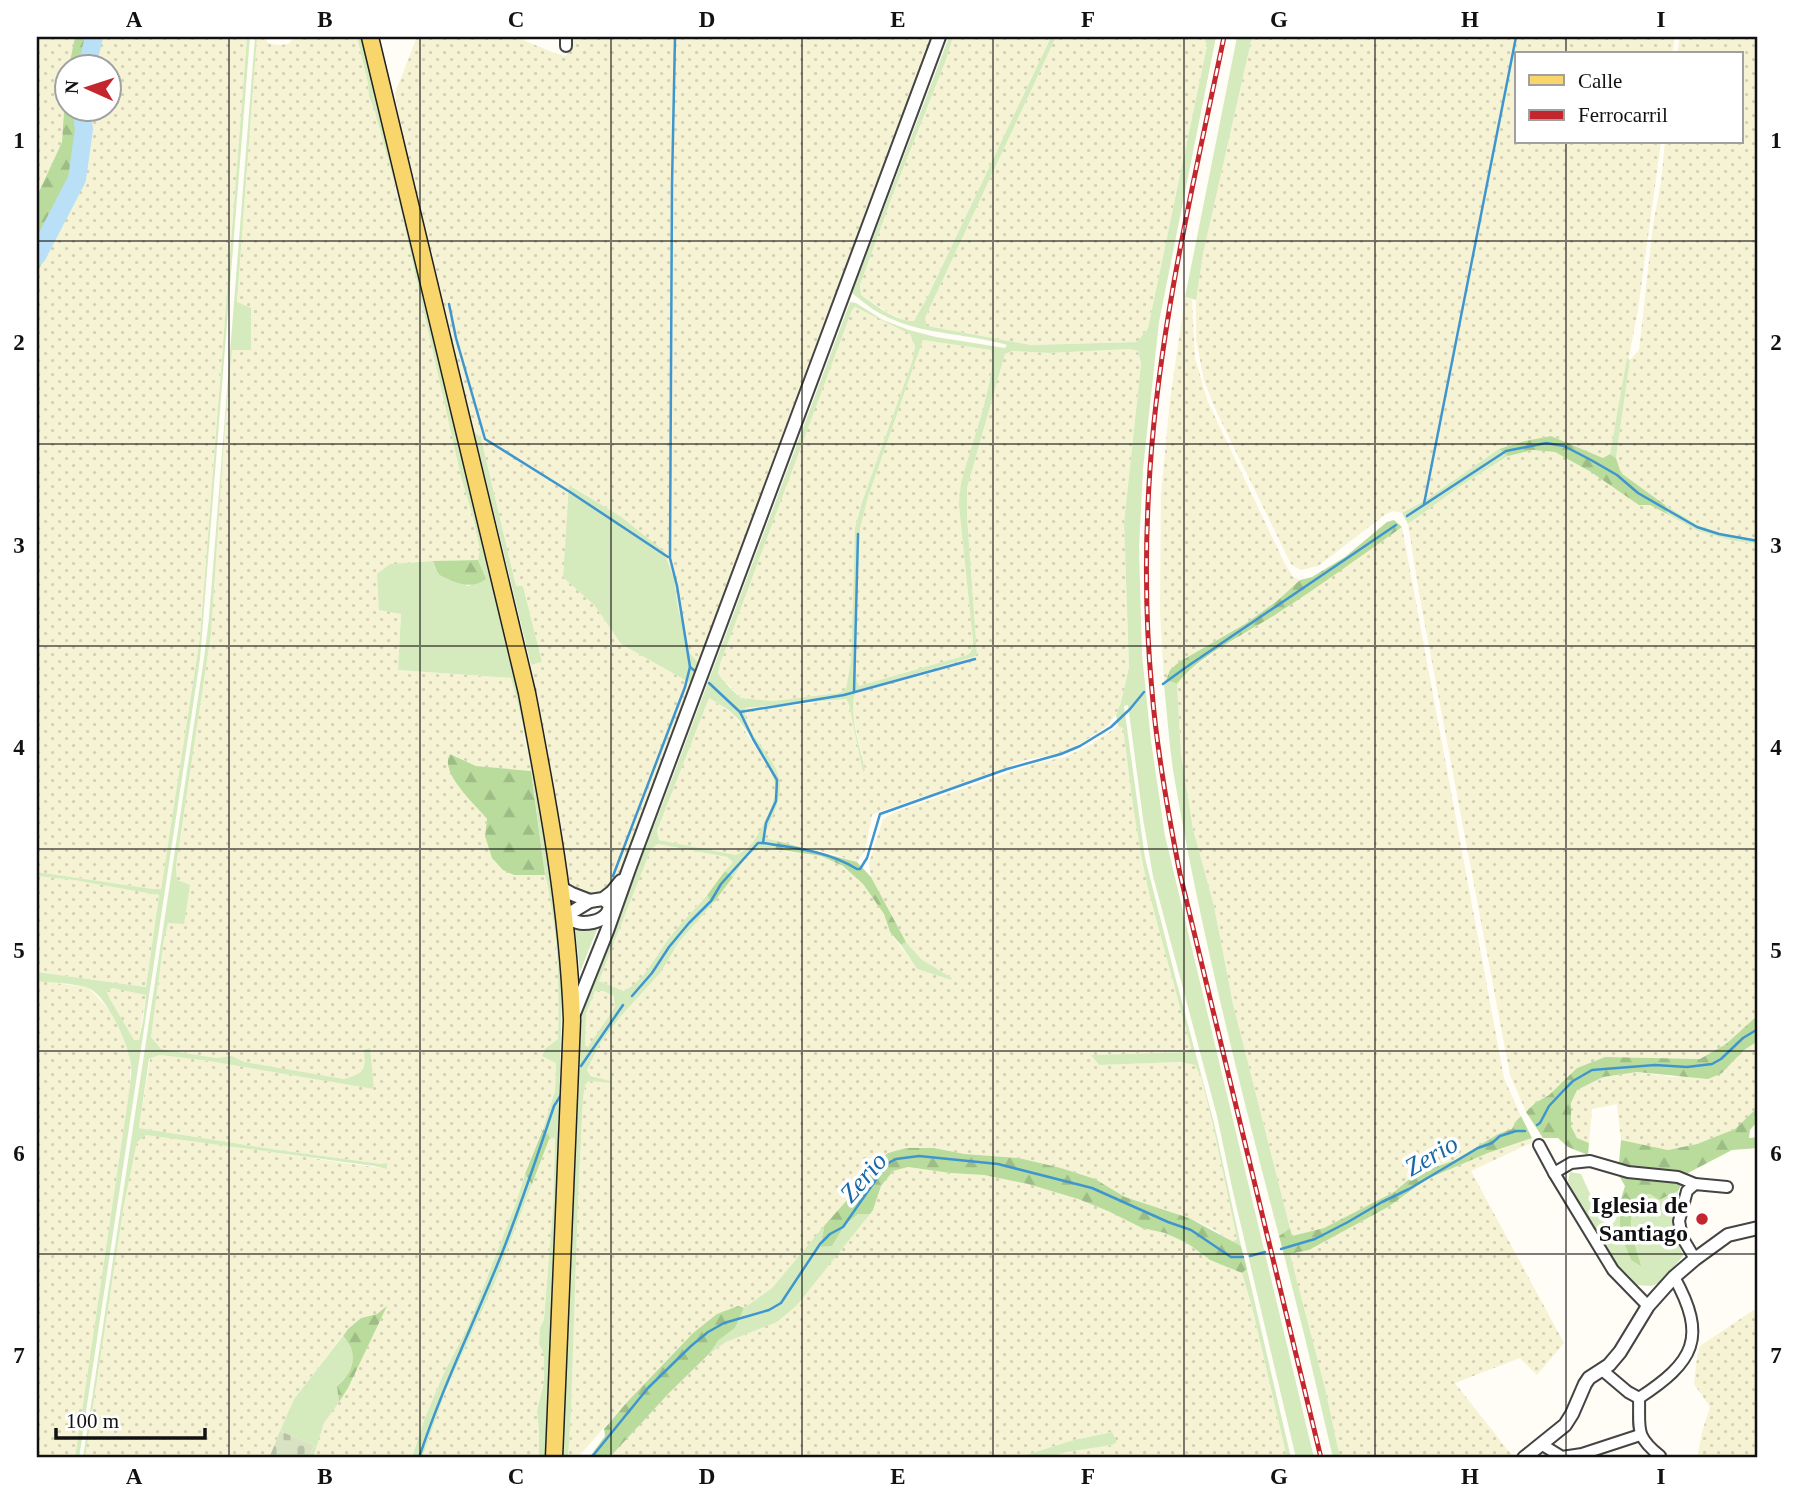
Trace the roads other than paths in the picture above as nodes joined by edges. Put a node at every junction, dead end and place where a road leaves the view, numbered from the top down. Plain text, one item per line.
1 (370, 37) edge
2 (939, 37) edge
3 (562, 888) junction
4 (604, 905) junction
5 (566, 918) junction
6 (572, 1020) junction
7 (1539, 1145) dead end
8 (1554, 1172) junction
9 (1695, 1184) junction
10 (1727, 1187) dead end
11 (1758, 1228) edge
12 (1695, 1259) junction
13 (1674, 1277) junction
14 (1648, 1306) junction
15 (1602, 1370) junction
16 (1639, 1398) junction
17 (1640, 1435) junction
18 (1541, 1444) junction
19 (1660, 1456) dead end
20 (554, 1458) edge
21 (1524, 1458) edge

1 - 3 main road
2 - 4 street
3 - 4 street
3 - 5 main road
4 - 5 street
4 - 5 street
4 - 6 street
5 - 6 main road
6 - 20 main road
7 - 8 street
8 - 9 street
8 - 14 street
9 - 10 street
9 - 12 street
11 - 12 street
12 - 13 street
13 - 14 street
13 - 16 street
14 - 15 street
15 - 16 street
15 - 18 street
16 - 17 street
17 - 18 street
17 - 19 street
18 - 21 street

